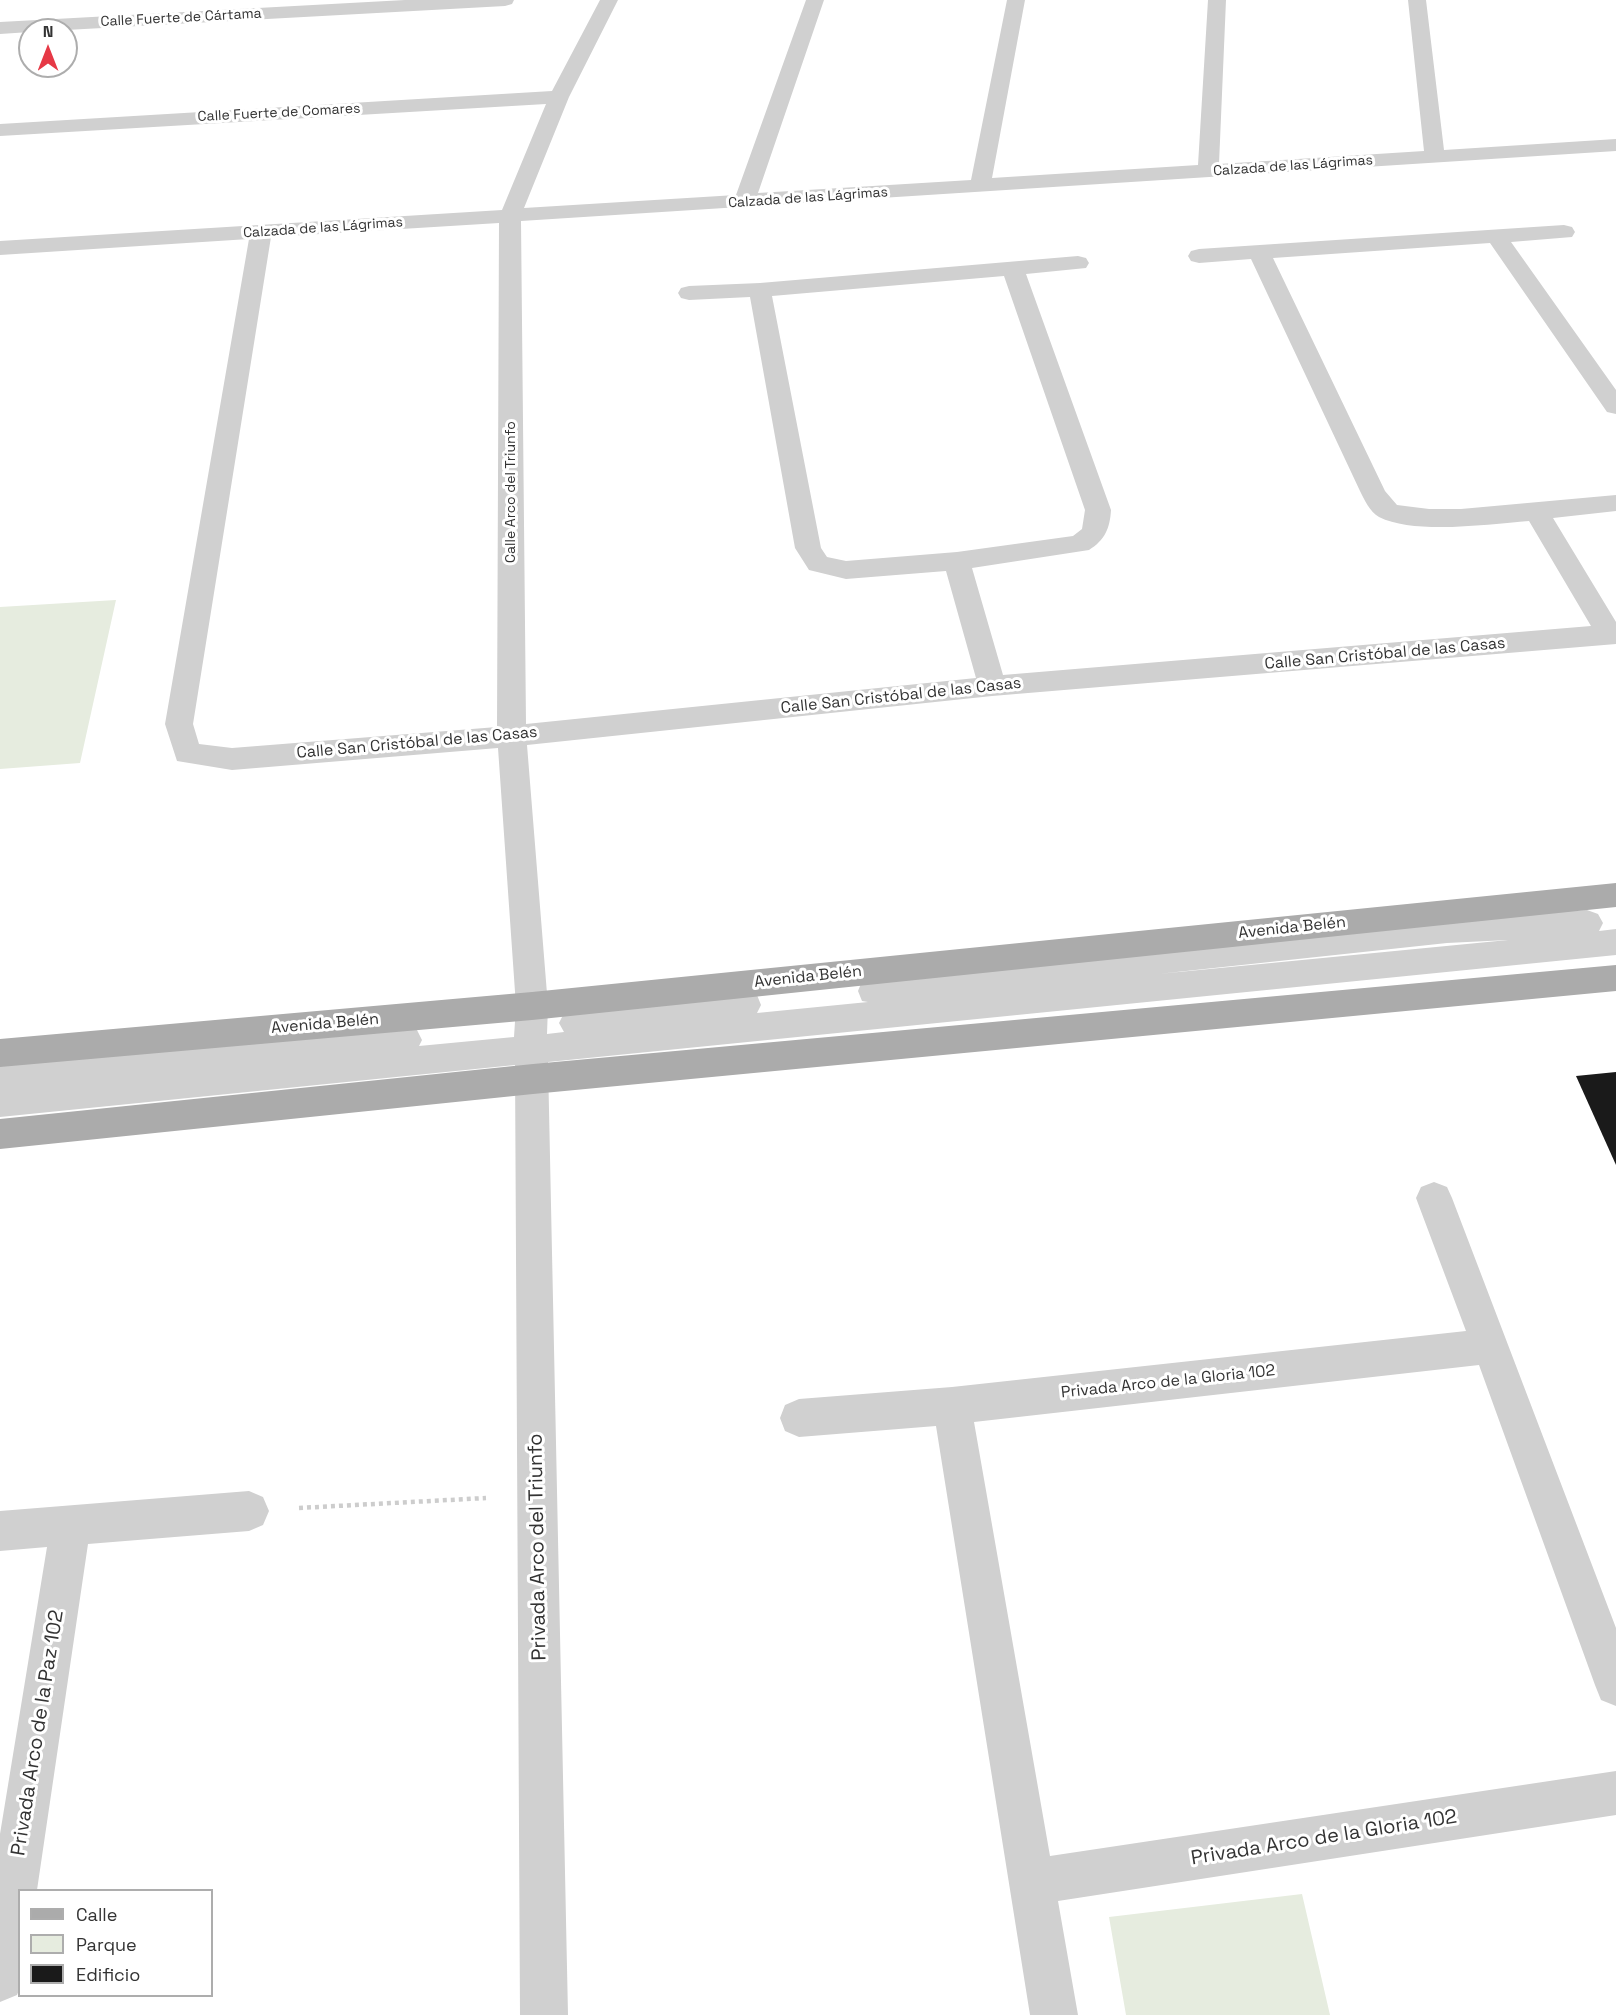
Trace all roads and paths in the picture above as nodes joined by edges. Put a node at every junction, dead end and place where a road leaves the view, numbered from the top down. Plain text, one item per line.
1 (506, 0) edge
2 (609, 0) edge
3 (815, 0) edge
4 (1016, 0) edge
5 (1217, 0) edge
6 (1417, 0) edge
7 (0, 28) edge
8 (559, 97) junction
9 (0, 129) edge
10 (1616, 146) edge
11 (1435, 157) junction
12 (1208, 172) junction
13 (981, 187) junction
14 (744, 202) junction
15 (510, 216) junction
16 (261, 232) junction
17 (1564, 232) dead end
18 (1496, 237) junction
19 (0, 248) edge
20 (1259, 252) junction
21 (1199, 256) dead end
22 (1078, 263) dead end
23 (1013, 269) junction
24 (760, 290) junction
25 (689, 293) dead end
26 (1616, 407) edge
27 (1616, 503) edge
28 (1536, 510) junction
29 (957, 561) junction
30 (1613, 634) edge
31 (992, 686) junction
32 (512, 736) junction
33 (1616, 895) edge
34 (1616, 922) edge
35 (1616, 942) edge
36 (1616, 978) edge
37 (531, 1041) junction
38 (0, 1053) edge
39 (0, 1078) edge
40 (0, 1102) edge
41 (0, 1134) edge
42 (1434, 1198) dead end
43 (1491, 1346) junction
44 (952, 1406) junction
45 (799, 1418) dead end
46 (538, 1495) junction
47 (249, 1510) joint
48 (71, 1524) junction
49 (0, 1531) edge
50 (1616, 1685) edge
51 (1616, 1793) edge
52 (1031, 1882) junction
53 (0, 1978) edge
54 (544, 2015) edge
55 (1054, 2015) edge

1 - 7 street, Calle Fuerte de Cártama
2 - 8 street, Calle Arco del Triunfo
3 - 14 street
4 - 13 street
5 - 12 street
6 - 11 street
8 - 9 street, Calle Fuerte de Comares
8 - 15 street, Calle Arco del Triunfo
10 - 11 street, Calzada de las Lágrimas
11 - 12 street, Calzada de las Lágrimas
12 - 13 street, Calzada de las Lágrimas
13 - 14 street, Calzada de las Lágrimas
14 - 15 street, Calzada de las Lágrimas
15 - 16 street, Calzada de las Lágrimas
15 - 32 street, Calle Arco del Triunfo
16 - 19 street, Calzada de las Lágrimas
16 - 32 street, Calle San Cristóbal de las Casas
17 - 18 street
18 - 20 street
18 - 26 street
20 - 21 street
20 - 28 street
22 - 23 street
23 - 24 street
23 - 29 street
24 - 25 street
24 - 29 street
27 - 28 street
28 - 30 street
29 - 31 street
30 - 31 street, Calle San Cristóbal de las Casas
31 - 32 street, Calle San Cristóbal de las Casas
32 - 37 street, Calle Arco del Triunfo
33 - 37 main road, Avenida Belén
34 - 37 street
35 - 37 street
36 - 37 main road, Avenida Belén
37 - 38 main road, Avenida Belén
37 - 39 street
37 - 40 street
37 - 41 main road, Avenida Belén
37 - 46 street, Privada Arco del Triunfo
42 - 43 street
43 - 44 street, Privada Arco de la Gloria 102
43 - 50 street
44 - 45 street, Privada Arco de la Gloria 102
44 - 52 street
46 - 47 path
46 - 54 street, Privada Arco del Triunfo
47 - 48 street
48 - 49 street
48 - 53 street, Privada Arco de la Paz 102
51 - 52 street, Privada Arco de la Gloria 102
52 - 55 street

